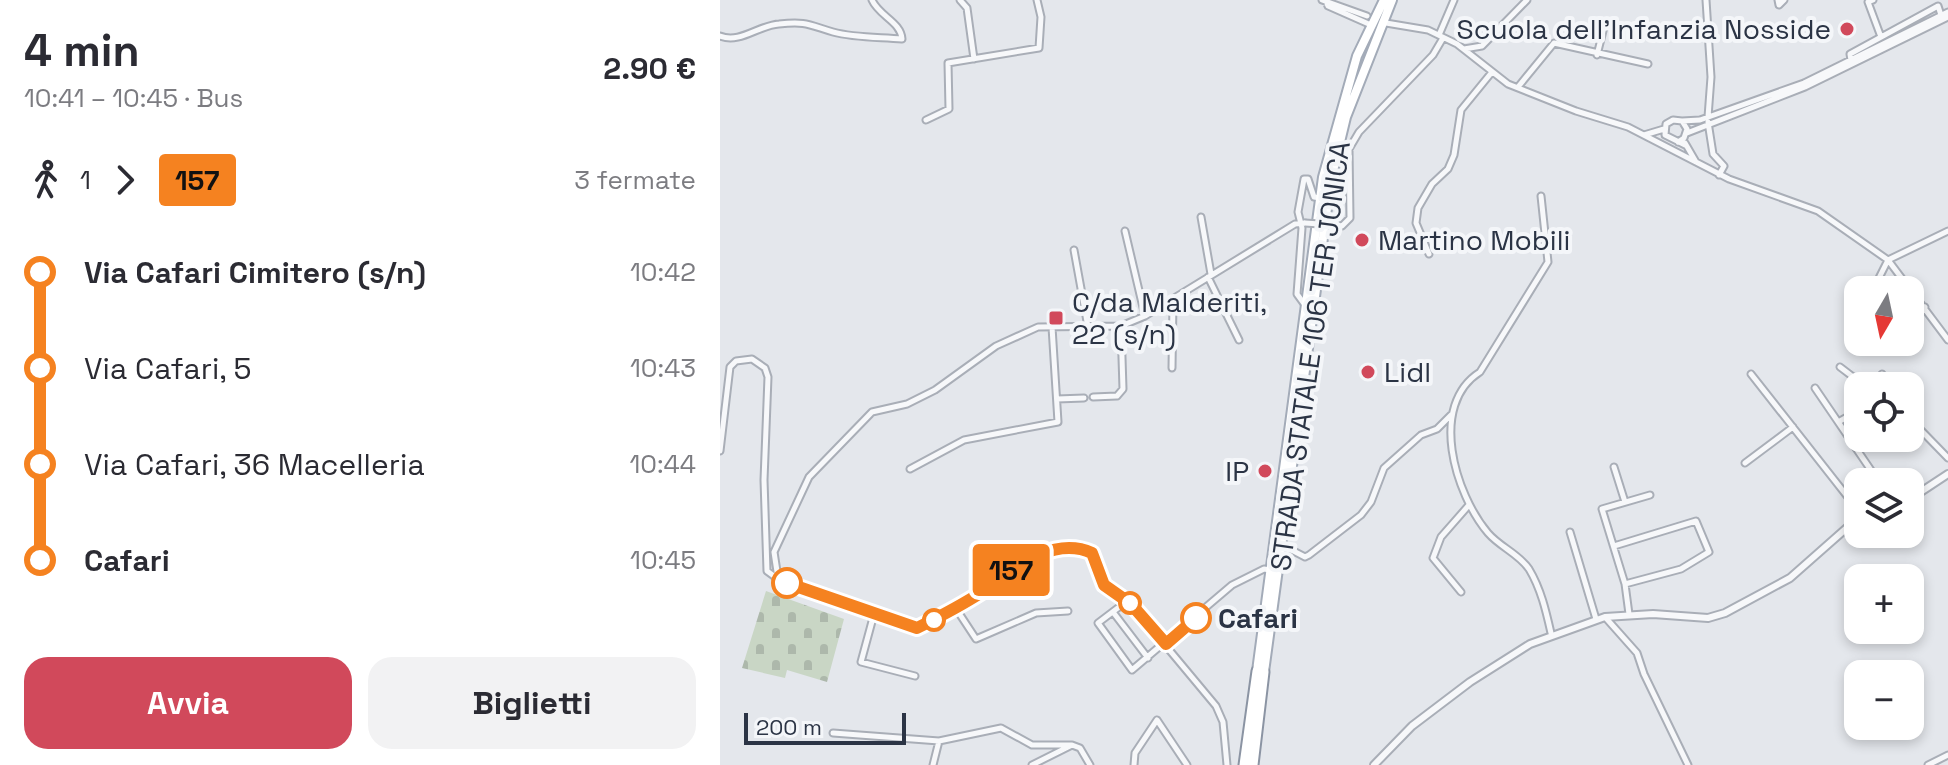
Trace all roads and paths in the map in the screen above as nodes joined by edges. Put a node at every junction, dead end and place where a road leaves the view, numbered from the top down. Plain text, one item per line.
1 (872, 0) edge
2 (960, 0) edge
3 (1037, 0) edge
4 (1385, 0) edge
5 (1454, 0) edge
6 (1527, 0) edge
7 (1706, 0) edge
8 (1784, 0) edge
9 (1873, 0) edge
10 (1324, 1) edge
11 (1778, 2) edge
12 (1937, 3) edge
13 (1945, 15) edge
14 (1369, 20) junction
15 (1386, 23) dead end
16 (1605, 23) dead end
17 (720, 36) edge
18 (1441, 37) junction
19 (1881, 37) junction
20 (1463, 49) junction
21 (1597, 55) junction
22 (1851, 57) junction
23 (974, 59) junction
24 (1648, 64) dead end
25 (1492, 72) junction
26 (1518, 87) junction
27 (1796, 88) junction
28 (926, 120) dead end
29 (1708, 120) junction
30 (1682, 121) junction
31 (1665, 132) junction
32 (1644, 135) junction
33 (1684, 140) junction
34 (1696, 163) junction
35 (1719, 175) junction
36 (1541, 196) dead end
37 (1320, 198) junction
38 (1201, 217) dead end
39 (1303, 222) junction
40 (1125, 231) dead end
41 (1948, 231) edge
42 (1074, 250) dead end
43 (1429, 254) dead end
44 (1888, 260) junction
45 (1210, 276) junction
46 (1880, 276) edge
47 (1173, 300) junction
48 (1305, 306) junction
49 (1925, 307) joint
50 (1145, 316) junction
51 (1121, 326) junction
52 (1052, 327) junction
53 (1088, 327) junction
54 (1239, 340) dead end
55 (1948, 340) edge
56 (1840, 367) dead end
57 (1172, 368) dead end
58 (1847, 372) edge
59 (1751, 374) dead end
60 (1815, 388) dead end
61 (1093, 397) dead end
62 (1084, 398) dead end
63 (1057, 399) junction
64 (1452, 414) junction
65 (1844, 419) edge
66 (1840, 421) junction
67 (1793, 427) junction
68 (1924, 433) edge
69 (720, 451) edge
70 (1948, 458) edge
71 (1745, 463) dead end
72 (1614, 467) dead end
73 (1870, 468) edge
74 (910, 469) dead end
75 (1948, 474) edge
76 (1924, 490) edge
77 (1844, 492) edge
78 (1650, 495) dead end
79 (1625, 502) junction
80 (1469, 505) junction
81 (1844, 530) edge
82 (1570, 532) dead end
83 (1282, 545) junction
84 (1614, 546) junction
85 (1270, 570) junction
86 (778, 579) junction
87 (1625, 584) junction
88 (1461, 592) dead end
89 (1127, 601) junction
90 (955, 607) junction
91 (1068, 611) dead end
92 (1113, 612) junction
93 (874, 614) junction
94 (1629, 614) junction
95 (1605, 617) junction
96 (1596, 619) junction
97 (1551, 633) junction
98 (1166, 644) junction
99 (1148, 658) junction
100 (1261, 672) junction
101 (915, 676) dead end
102 (833, 733) dead end
103 (939, 741) junction
104 (1072, 745) junction
105 (1948, 755) edge
106 (933, 765) edge
107 (1032, 765) edge
108 (1090, 765) edge
109 (1134, 765) edge
110 (1187, 765) edge
111 (1227, 765) edge
112 (1244, 765) edge
113 (1253, 765) edge
114 (1374, 765) edge
115 (1688, 765) edge
116 (1928, 765) edge

1 - 17 street
2 - 23 street
3 - 23 street
4 - 14 main road, STRADA STATALE 106 TER JONICA
4 - 83 main road, STRADA STATALE 106 TER JONICA
5 - 18 street
6 - 20 street
7 - 29 street
8 - 11 street
9 - 19 street
10 - 14 street
12 - 13 street
12 - 19 street
13 - 22 street
13 - 27 street
14 - 37 main road, STRADA STATALE 106 TER JONICA
15 - 18 street
16 - 21 street
18 - 20 street
18 - 39 street, bridge
19 - 22 street
20 - 25 street
21 - 24 street
21 - 26 street
22 - 27 street
23 - 28 street
25 - 26 street
25 - 43 street
26 - 32 street
27 - 29 street
29 - 30 street
29 - 33 street
29 - 35 street
30 - 31 street
30 - 33 street
31 - 32 street
31 - 33 street
32 - 34 street
33 - 34 street
34 - 35 street
35 - 44 street
36 - 64 street
37 - 39 street
37 - 48 main road, STRADA STATALE 106 TER JONICA
38 - 45 street
39 - 45 street
39 - 48 street
40 - 50 street
41 - 44 street
42 - 53 street
44 - 46 street
44 - 49 street
45 - 47 street
45 - 54 street
47 - 50 street
47 - 57 street
48 - 85 main road, STRADA STATALE 106 TER JONICA
49 - 55 street
50 - 51 street
51 - 53 street
51 - 61 street
52 - 53 street
52 - 63 street
52 - 86 street
56 - 58 street
59 - 67 street
60 - 66 street
62 - 63 street
63 - 74 street
64 - 80 street
64 - 83 street
65 - 66 street
66 - 73 street
67 - 71 street
67 - 77 street
68 - 70 street
69 - 86 street
72 - 79 street
75 - 76 street
78 - 79 street
79 - 84 street
80 - 88 street
80 - 97 street
81 - 94 street
82 - 96 street
83 - 100 main road, STRADA STATALE 106 TER JONICA
84 - 87 street
84 - 87 street
85 - 98 street
85 - 100 main road, STRADA STATALE 106 TER JONICA
86 - 93 street
87 - 94 street
89 - 90 street
89 - 92 street
89 - 98 street
90 - 91 street
90 - 93 street
92 - 99 street
92 - 99 street
93 - 101 street
94 - 95 street
95 - 96 street
95 - 115 street
96 - 97 street
97 - 114 street
98 - 99 street
98 - 111 street
100 - 112 highway
100 - 113 highway
102 - 103 street
103 - 104 street
103 - 106 street
104 - 107 street
104 - 108 street
105 - 116 street
109 - 110 street

